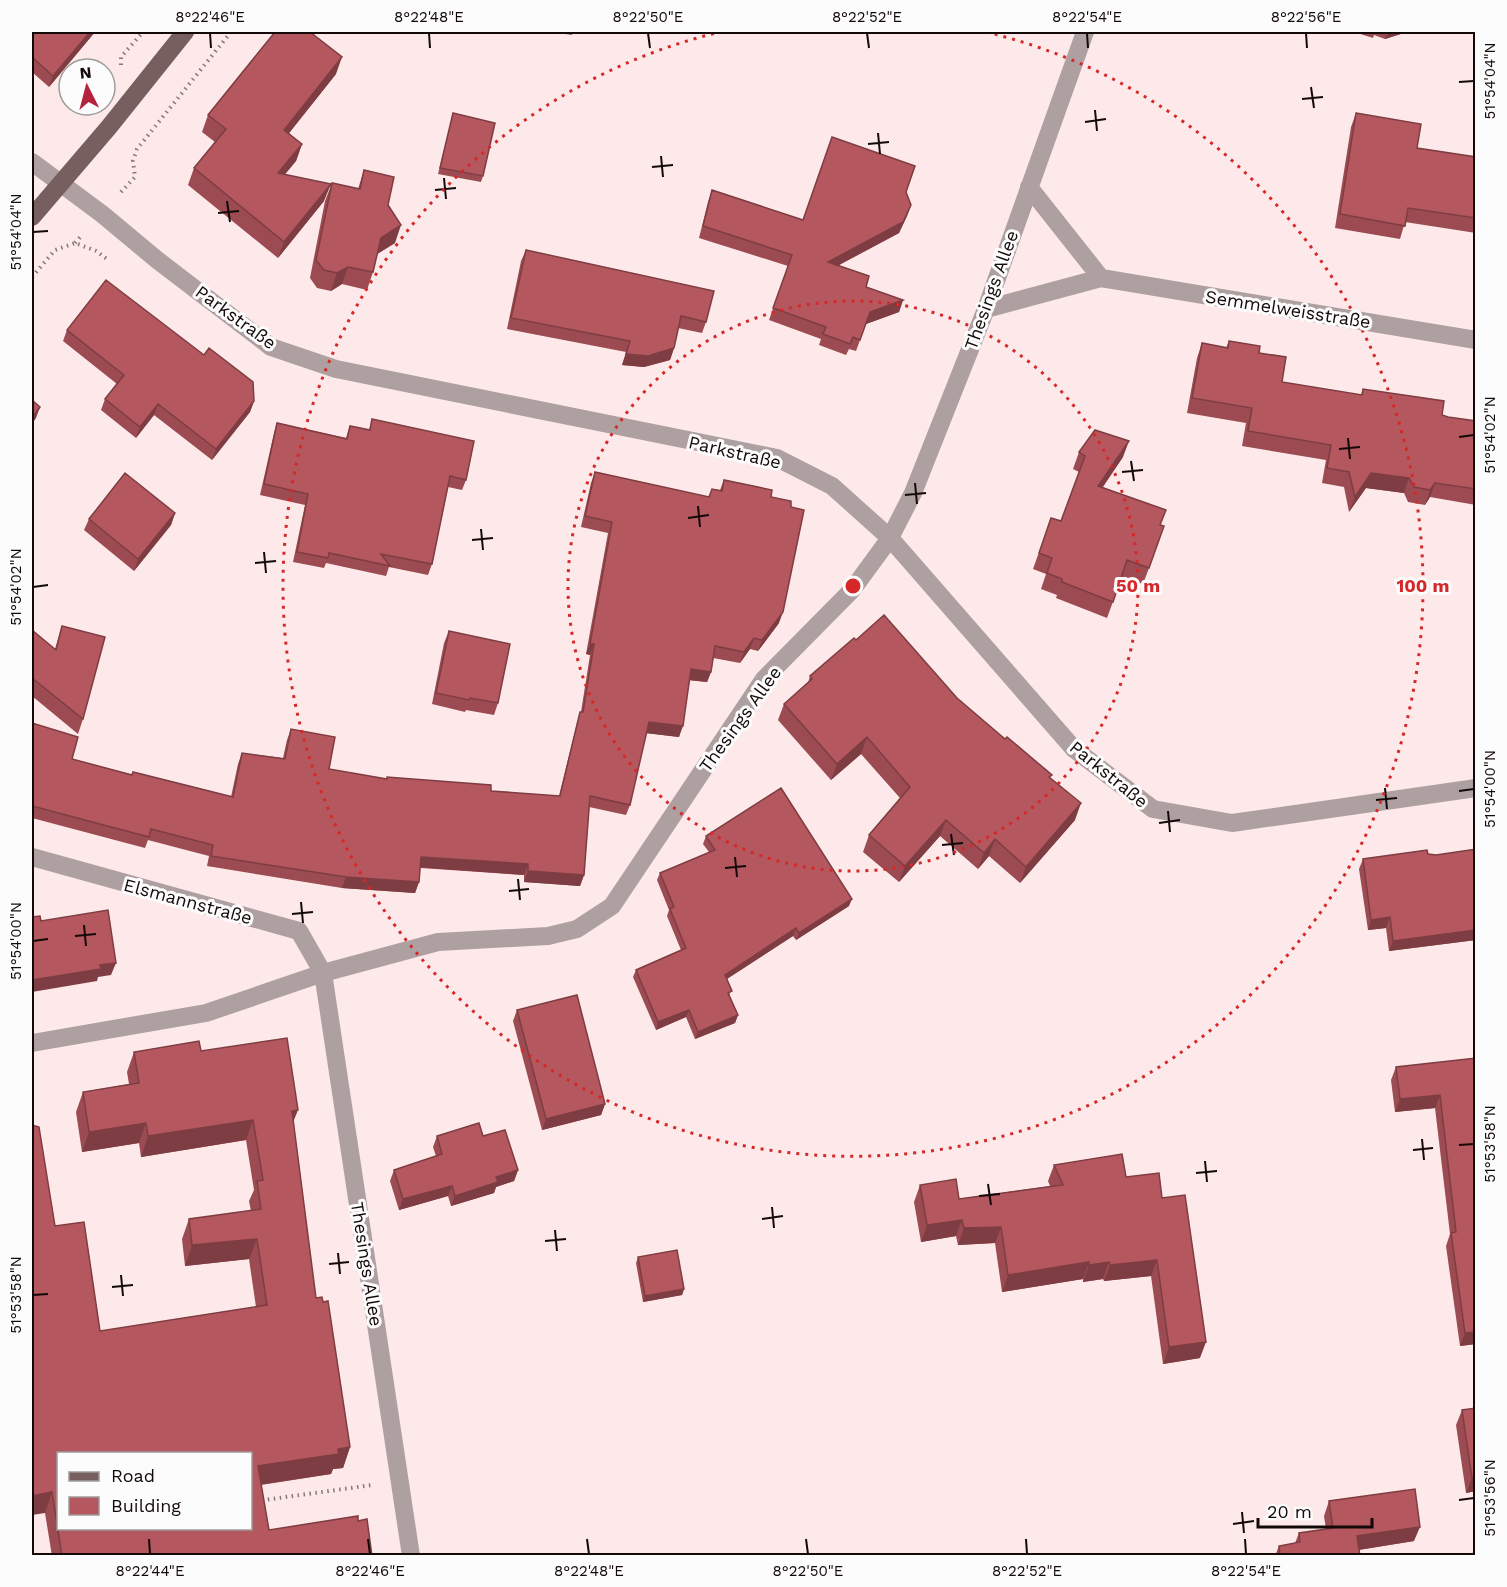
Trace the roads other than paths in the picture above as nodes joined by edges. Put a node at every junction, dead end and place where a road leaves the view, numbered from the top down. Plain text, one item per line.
1 (185, 32) edge
2 (1085, 32) edge
3 (32, 162) edge
4 (60, 184) junction
5 (1029, 187) junction
6 (32, 217) edge
7 (1101, 278) junction
8 (986, 309) junction
9 (1476, 340) edge
10 (890, 538) junction
11 (1476, 788) edge
12 (32, 858) edge
13 (323, 973) junction
14 (32, 1043) edge
15 (411, 1556) edge

1 - 4 main road
2 - 5 street, Thesings Allee
3 - 4 street, Parkstraße
4 - 6 main road
4 - 10 street, Parkstraße
5 - 7 street
5 - 8 street, Thesings Allee
7 - 8 street, Semmelweisstraße
7 - 9 street, Semmelweisstraße
8 - 10 street, Thesings Allee
10 - 11 street, Parkstraße
10 - 13 street, Thesings Allee
12 - 13 street, Elsmannstraße
13 - 14 street, Thesings Allee
13 - 15 street, Thesings Allee

